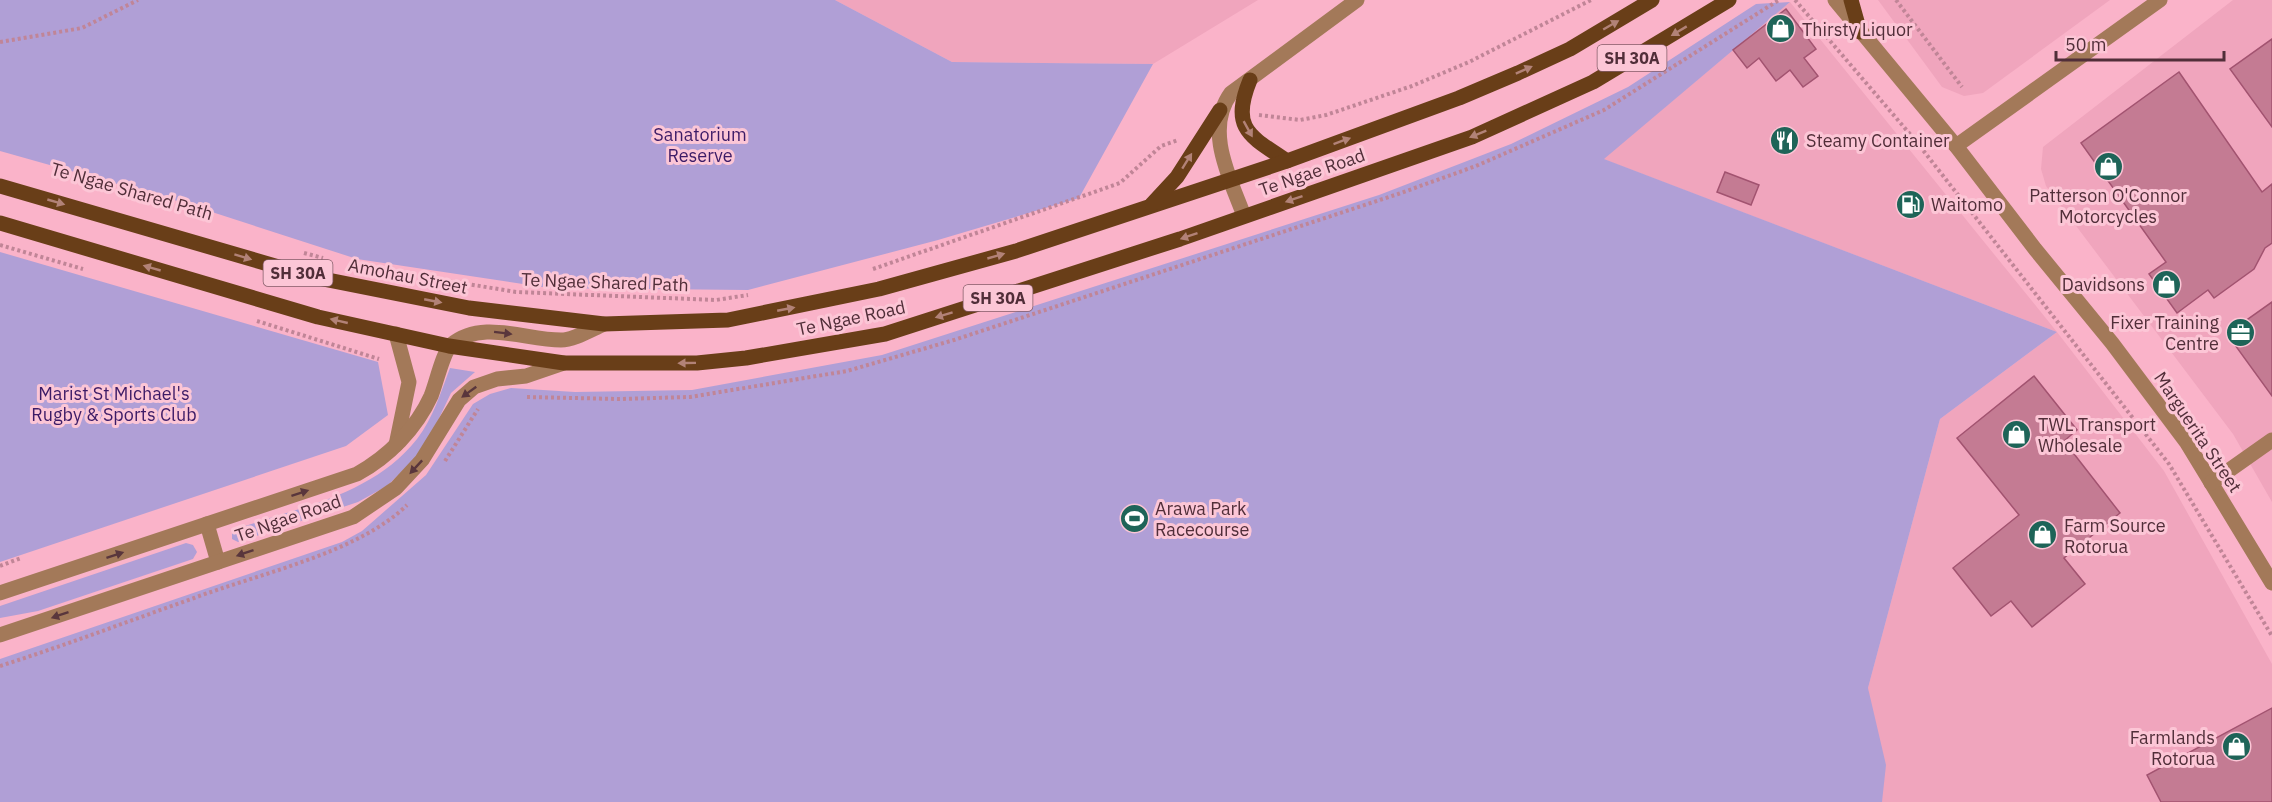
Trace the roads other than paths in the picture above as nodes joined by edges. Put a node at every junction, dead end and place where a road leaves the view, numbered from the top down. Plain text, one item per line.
1 (1357, 0) edge
2 (1652, 0) edge
3 (1729, 0) edge
4 (1835, 0) edge
5 (1851, 0) edge
6 (2160, 0) edge
7 (1860, 32) junction
8 (1250, 80) junction
9 (1220, 110) junction
10 (1956, 146) junction
11 (1287, 161) junction
12 (1230, 180) junction
13 (0, 186) edge
14 (1150, 206) junction
15 (1244, 216) junction
16 (0, 223) edge
17 (604, 324) junction
18 (396, 334) junction
19 (449, 346) junction
20 (564, 363) junction
21 (2272, 440) edge
22 (396, 445) junction
23 (2211, 483) junction
24 (207, 524) junction
25 (218, 562) junction
26 (2272, 583) edge
27 (0, 593) edge
28 (0, 635) edge

1 - 8 street
11 -> 2 main road, Te Ngae Road / SH 30A
3 -> 15 main road, Te Ngae Road / SH 30A
4 - 7 street, Marguerita Street
5 - 7 main road
6 - 10 street
7 - 10 street, Marguerita Street
8 - 9 street
8 -> 11 main road
9 - 12 street
14 -> 9 main road
10 - 23 street, Marguerita Street
11 - 12 main road, Te Ngae Road / SH 30A
12 - 14 main road, Te Ngae Road / SH 30A
12 - 15 street
13 -> 17 main road, Amohau Street / SH 30A
17 -> 14 main road, Te Ngae Road / SH 30A
15 -> 20 main road, Te Ngae Road / SH 30A
18 -> 16 main road, SH 30A
19 -> 17 street, Te Ngae Road
18 - 19 main road, SH 30A
18 - 22 street
19 - 20 main road, SH 30A
19 - 22 street, Te Ngae Road
20 -> 25 street, Te Ngae Road
21 - 23 street
24 -> 22 street, Te Ngae Road
23 - 26 street, Marguerita Street
24 - 25 street
27 -> 24 street, Te Ngae Road
25 -> 28 street, Te Ngae Road

